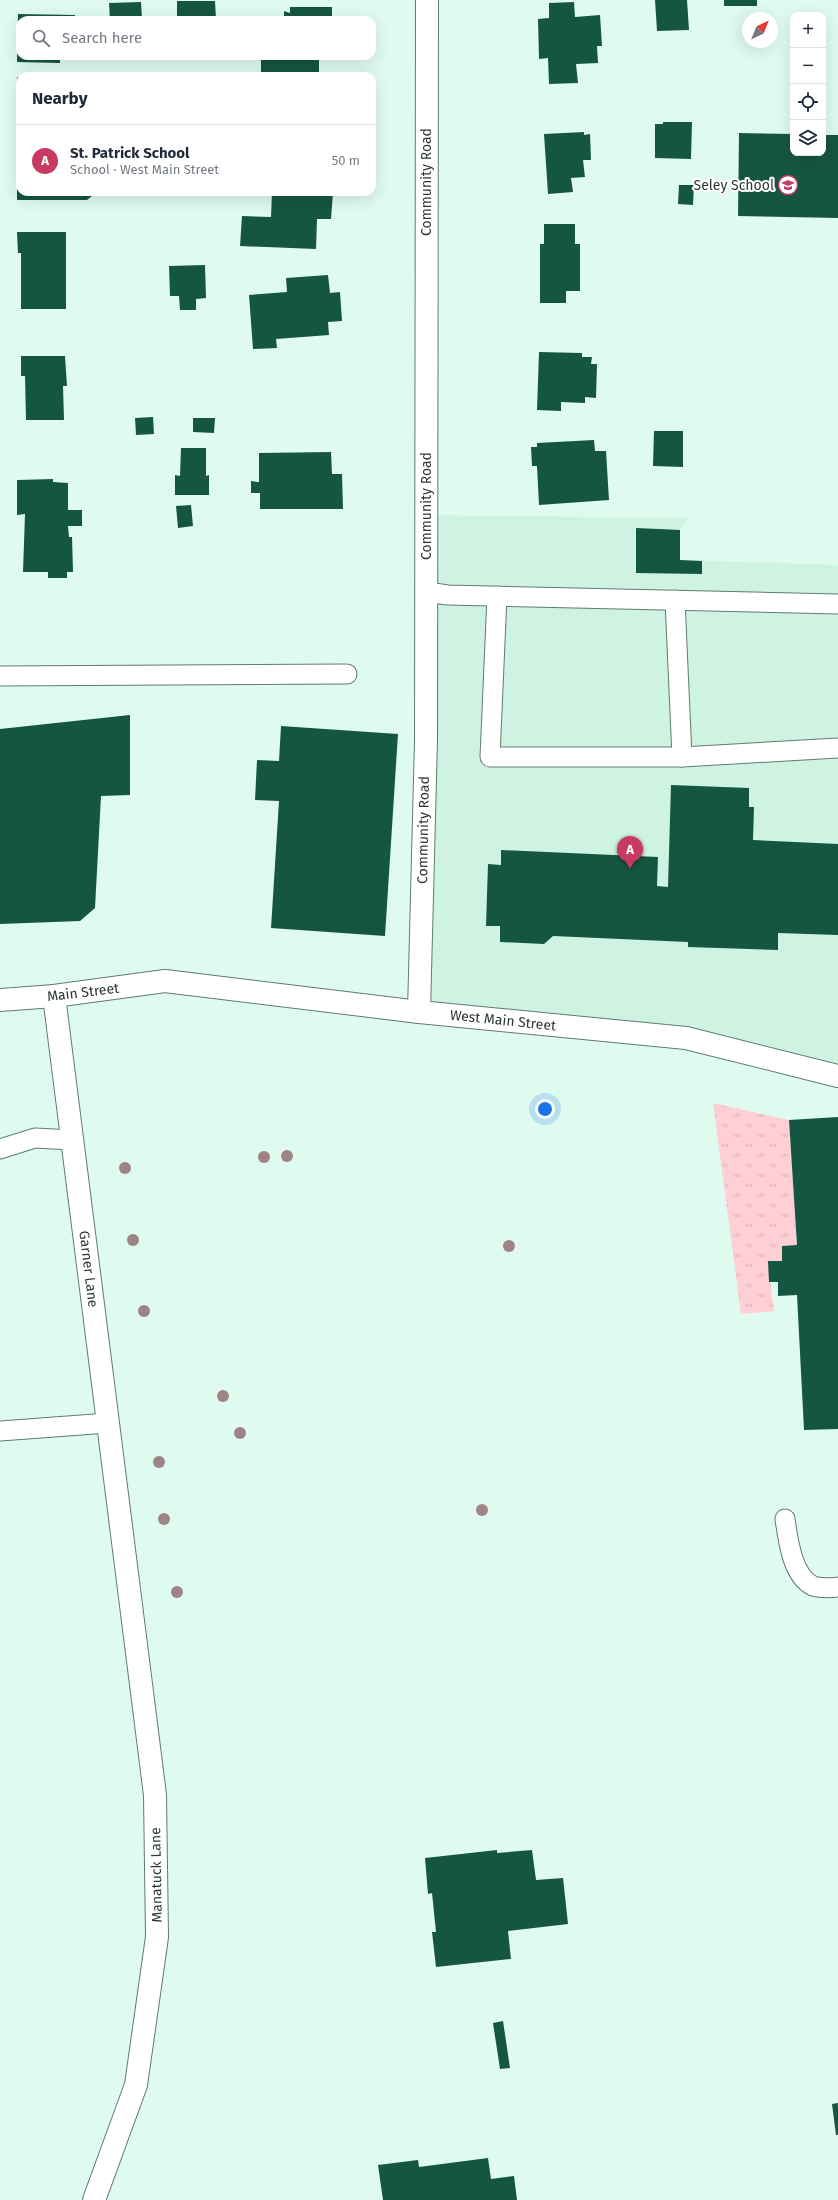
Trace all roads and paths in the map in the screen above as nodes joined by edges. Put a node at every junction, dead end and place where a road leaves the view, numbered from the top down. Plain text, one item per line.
1 (427, 0) edge
2 (426, 592) junction
3 (497, 596) junction
4 (674, 600) junction
5 (838, 604) edge
6 (347, 674) dead end
7 (0, 676) edge
8 (838, 748) edge
9 (682, 757) junction
10 (165, 981) joint
11 (54, 996) junction
12 (0, 1000) edge
13 (418, 1012) junction
14 (838, 1076) edge
15 (72, 1140) junction
16 (0, 1148) edge
17 (108, 1423) junction
18 (0, 1431) edge
19 (785, 1519) dead end
20 (123, 1542) joint
21 (838, 1588) edge
22 (94, 2200) edge

1 - 2 street, Community Road
2 - 3 lane
2 - 13 street, Community Road
3 - 4 lane
3 - 9 lane
4 - 5 lane
4 - 9 lane
6 - 7 lane
8 - 9 lane
10 - 11 street, Main Street
10 - 13 street, West Main Street
11 - 12 street, Main Street
11 - 15 street, Garner Lane
13 - 14 street, West Main Street
15 - 16 lane
15 - 17 street, Garner Lane
17 - 18 lane
17 - 20 street, Garner Lane
19 - 21 lane
20 - 22 street, Manatuck Lane

